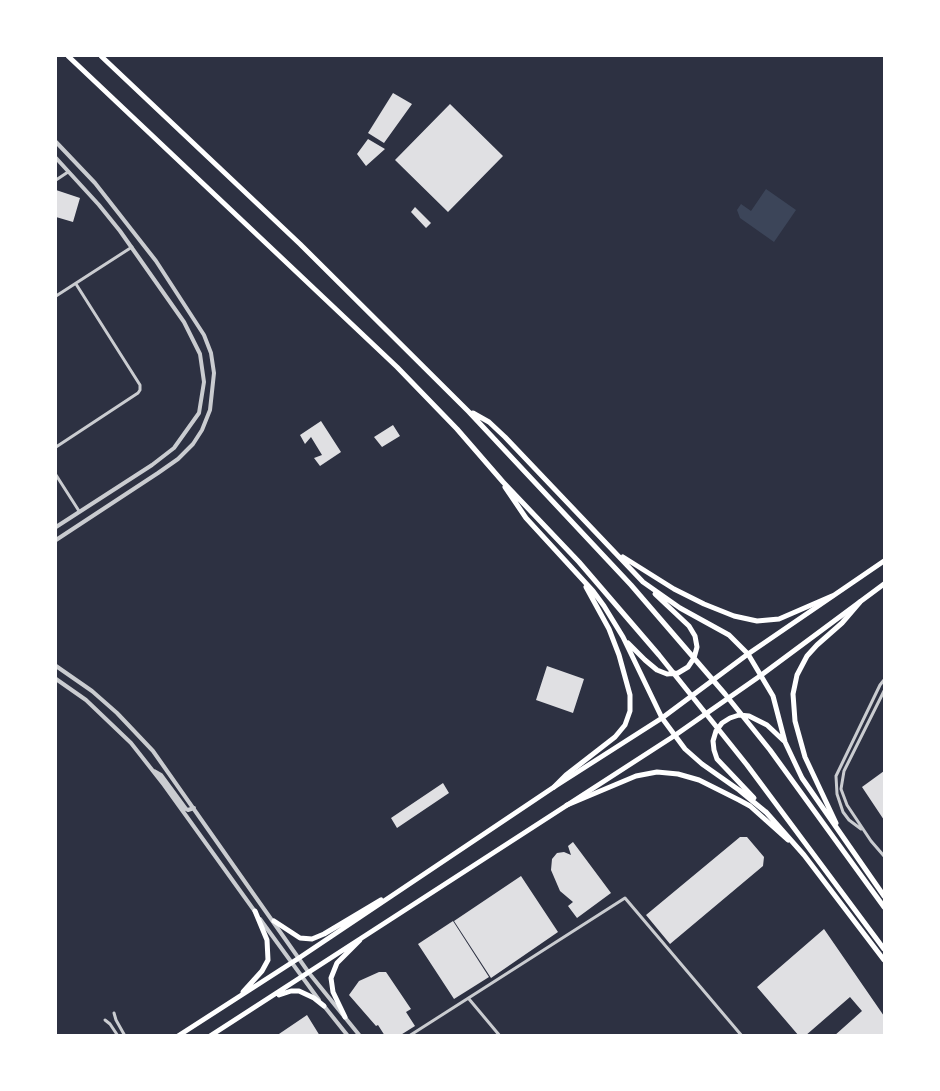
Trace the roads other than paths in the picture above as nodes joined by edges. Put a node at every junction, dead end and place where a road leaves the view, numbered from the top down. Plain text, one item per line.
1 (68, 56) edge
2 (101, 56) edge
3 (56, 142) edge
4 (56, 158) edge
5 (68, 172) junction
6 (56, 180) edge
7 (132, 247) junction
8 (76, 284) junction
9 (56, 296) edge
10 (182, 299) junction
11 (172, 307) junction
12 (469, 412) junction
13 (56, 447) edge
14 (152, 465) junction
15 (158, 473) junction
16 (56, 475) edge
17 (503, 482) junction
18 (79, 511) junction
19 (56, 526) edge
20 (56, 540) edge
21 (614, 550) junction
22 (885, 561) edge
23 (581, 578) junction
24 (643, 582) junction
25 (883, 587) edge
26 (832, 596) junction
27 (860, 602) junction
28 (623, 637) junction
29 (748, 654) junction
30 (56, 666) edge
31 (760, 676) junction
32 (56, 680) edge
33 (885, 680) edge
34 (885, 691) edge
35 (662, 718) junction
36 (674, 736) junction
37 (785, 742) junction
38 (153, 770) junction
39 (554, 788) junction
40 (567, 805) junction
41 (194, 808) junction
42 (767, 813) junction
43 (862, 829) junction
44 (840, 832) junction
45 (804, 855) junction
46 (885, 856) edge
47 (421, 877) junction
48 (876, 884) junction
49 (885, 889) edge
50 (885, 896) edge
51 (885, 907) edge
52 (255, 911) junction
53 (274, 921) junction
54 (363, 935) junction
55 (885, 949) edge
56 (299, 958) junction
57 (885, 960) edge
58 (291, 963) junction
59 (309, 973) junction
60 (302, 977) junction
61 (240, 996) junction
62 (469, 999) junction
63 (266, 1000) junction
64 (324, 1006) junction
65 (114, 1013) dead end
66 (345, 1017) junction
67 (105, 1020) dead end
68 (118, 1035) edge
69 (125, 1035) edge
70 (178, 1035) edge
71 (210, 1035) edge
72 (348, 1035) edge
73 (360, 1035) edge
74 (409, 1035) edge
75 (500, 1035) edge
76 (742, 1035) edge

1 - 17 main road
2 - 12 main road
3 - 10 street
4 - 5 street
5 - 6 street
5 - 7 street
7 - 8 street
7 - 11 street
8 - 9 street
8 - 13 street
10 - 11 street
10 - 15 street
11 - 14 street
12 - 21 main road
12 - 51 main road
14 - 15 street
14 - 18 street
15 - 20 street
16 - 18 street
17 - 23 main road
17 - 55 main road
18 - 19 street
21 - 24 main road
21 - 26 main road
22 - 26 main road
23 - 28 main road
23 - 39 main road
24 - 28 main road
24 - 29 main road
25 - 27 main road
26 - 29 main road
27 - 31 main road
27 - 44 main road
28 - 35 main road
29 - 31 main road
29 - 35 main road
30 - 41 street
31 - 36 main road
31 - 37 main road
32 - 38 street
33 - 43 street
34 - 43 street
35 - 36 main road
35 - 39 main road
36 - 40 main road
36 - 42 main road
37 - 42 main road
37 - 44 main road
38 - 41 street
38 - 52 street
39 - 47 main road
40 - 45 main road
40 - 54 main road
41 - 53 street
42 - 45 main road
43 - 46 street
44 - 48 main road
45 - 57 main road
47 - 53 main road
47 - 56 main road
48 - 49 street
48 - 50 main road
52 - 58 street
52 - 61 main road
53 - 56 street
54 - 59 main road
54 - 66 main road
56 - 58 main road
56 - 59 street
58 - 60 street
58 - 61 main road
59 - 60 main road
59 - 66 street
60 - 63 main road
60 - 64 street
61 - 70 main road
62 - 74 street
62 - 75 street
62 - 76 street
63 - 64 main road
63 - 71 main road
64 - 72 street
65 - 69 street
66 - 73 street
67 - 68 street

